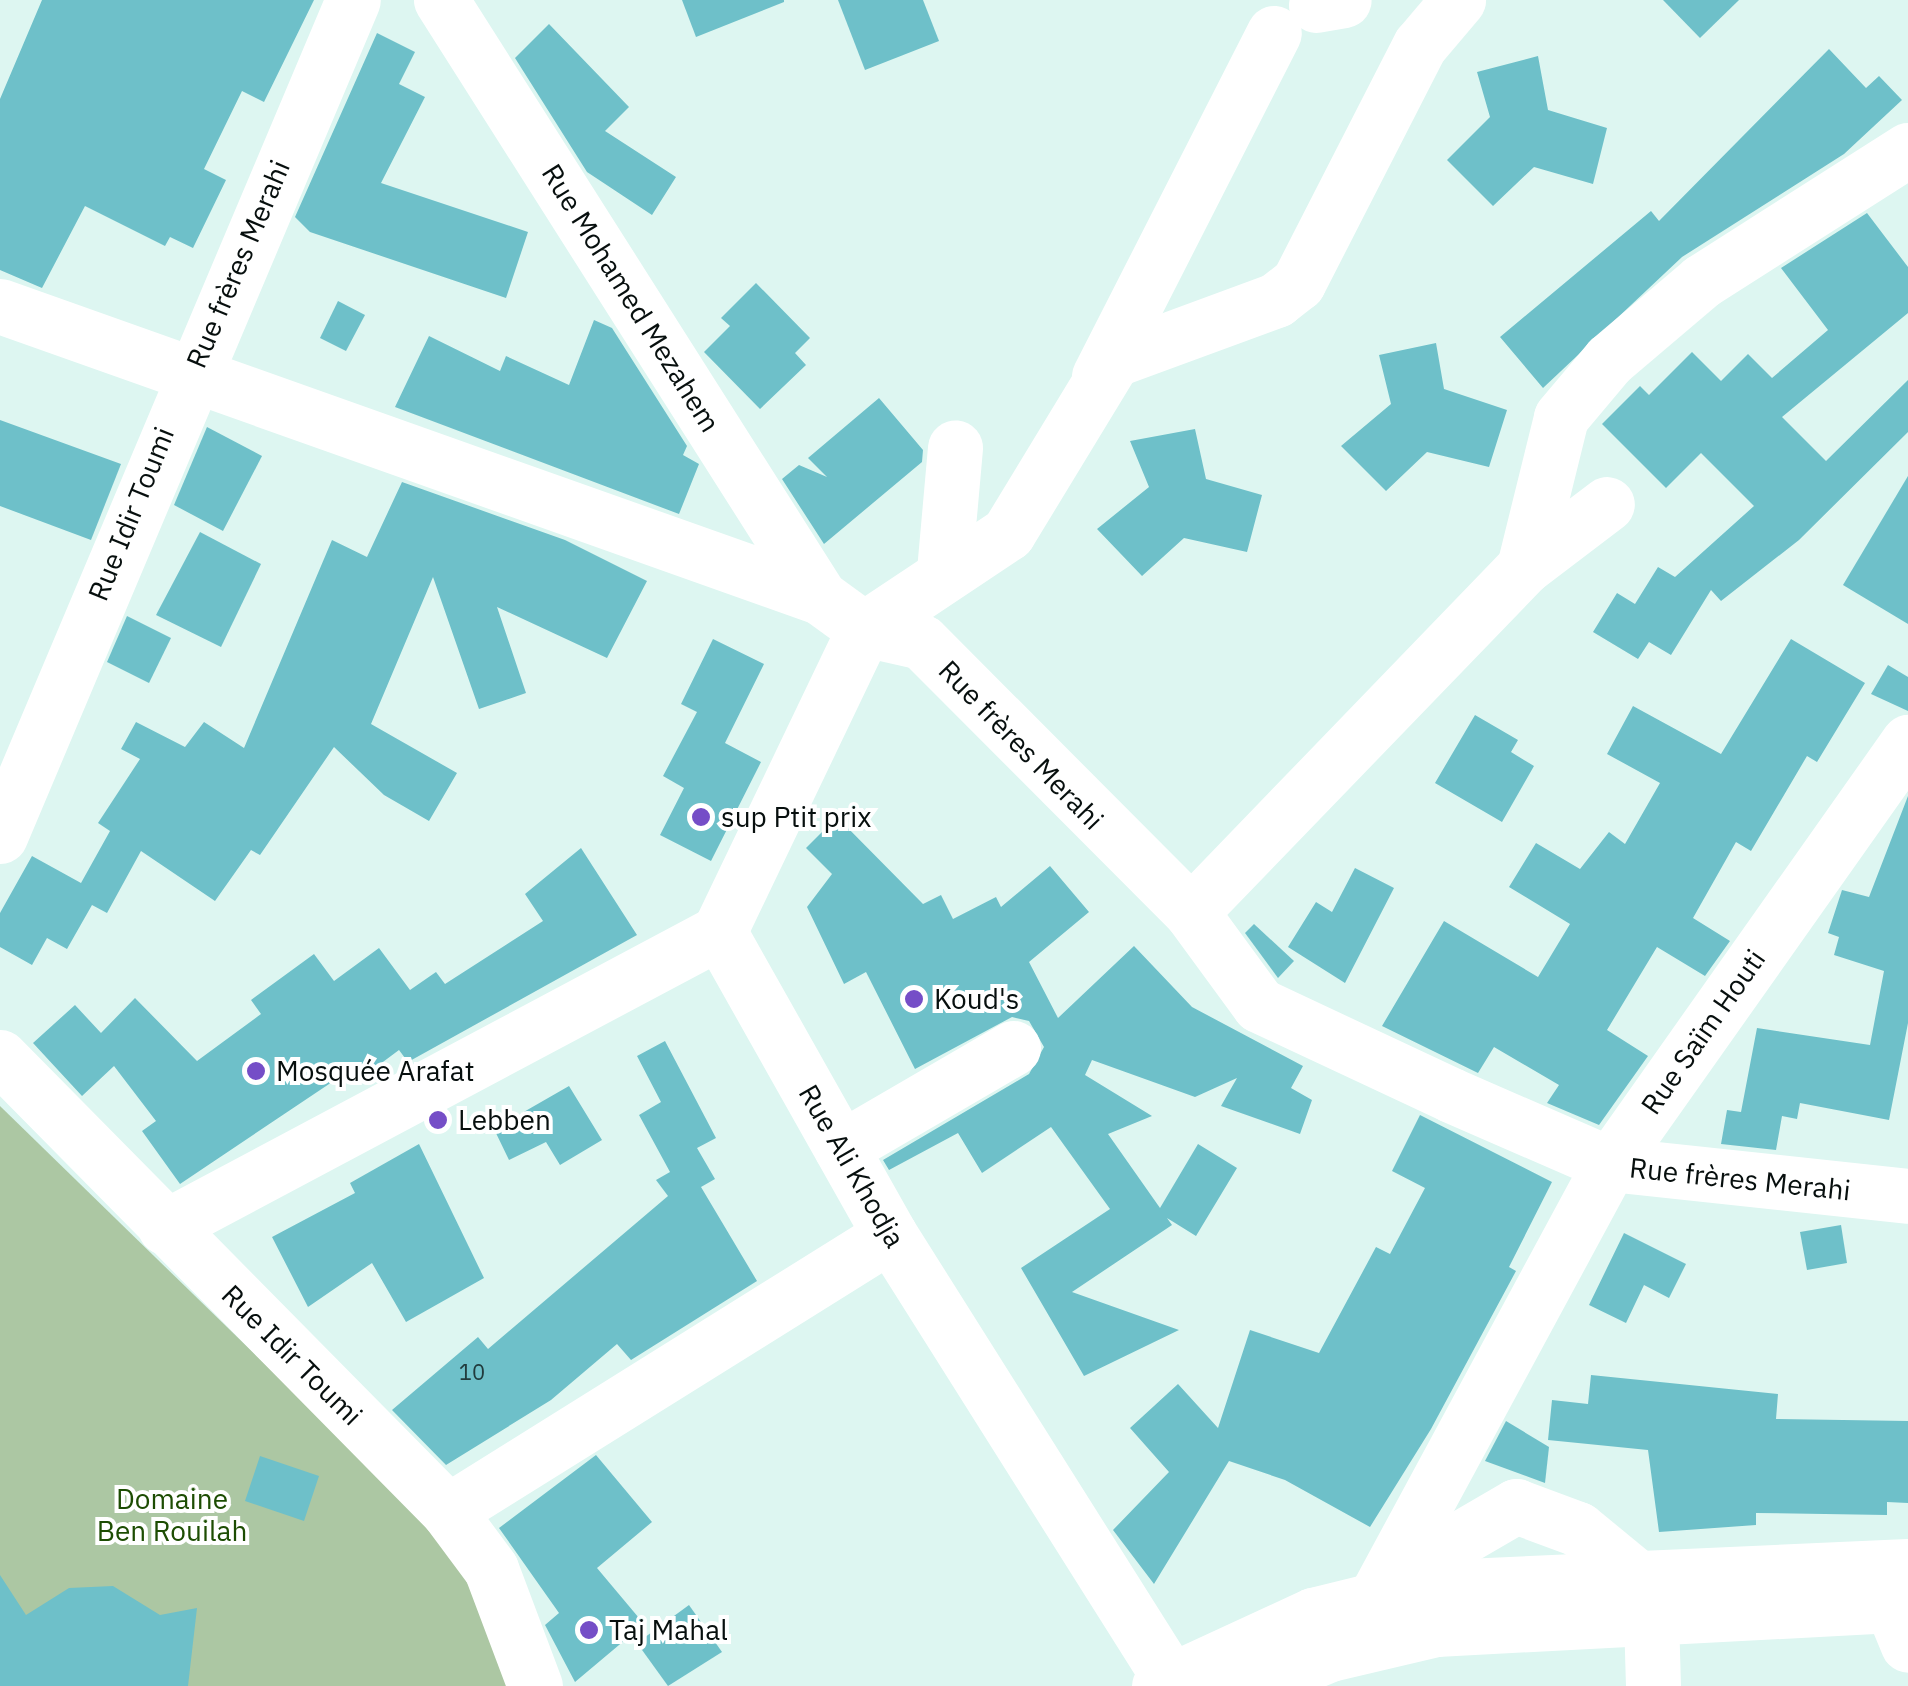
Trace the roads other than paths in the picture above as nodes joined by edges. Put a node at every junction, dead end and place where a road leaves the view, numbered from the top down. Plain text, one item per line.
1 (353, 0) edge
2 (441, 0) edge
3 (1439, 5) edge
4 (1311, 13) edge
5 (1908, 150) edge
6 (0, 306) edge
7 (1098, 376) junction
8 (187, 377) junction
9 (955, 446) dead end
10 (1607, 504) dead end
11 (1524, 567) junction
12 (944, 571) junction
13 (820, 596) junction
14 (864, 629) junction
15 (1903, 757) edge
16 (0, 836) edge
17 (1191, 912) junction
18 (719, 932) junction
19 (1014, 1048) dead end
20 (0, 1056) edge
21 (841, 1148) junction
22 (1610, 1164) junction
23 (1908, 1196) edge
24 (164, 1227) junction
25 (890, 1235) junction
26 (448, 1511) junction
27 (1399, 1593) junction
28 (1643, 1597) junction
29 (1904, 1605) edge
30 (1165, 1683) edge
31 (536, 1686) edge
32 (1252, 1686) edge
33 (1653, 1686) edge

1 - 8 street, Rue frères Merahi
2 - 13 street, Rue Mohamed Mezahem
3 - 7 street
4 - 7 street
5 - 11 street
6 - 8 street
7 - 12 street
8 - 13 street, Rue frères Merahi
8 - 16 street, Rue Idir Toumi
9 - 12 street
10 - 11 street
11 - 17 street
12 - 14 street
13 - 14 street, Rue frères Merahi
14 - 17 street, Rue frères Merahi
14 - 18 street
15 - 22 street, Rue Saïm Houti
17 - 22 street, Rue frères Merahi
18 - 21 street, Rue Ali Khodja
18 - 24 street
19 - 21 street
20 - 24 street, Rue Idir Toumi
21 - 25 street, Rue Ali Khodja
22 - 23 street, Rue frères Merahi
22 - 27 street, Rue Saïm Houti
24 - 26 street, Rue Idir Toumi
25 - 26 street
25 - 30 street, Rue Ali Khodja
26 - 31 street, Rue Idir Toumi
27 - 28 street
27 - 28 street
27 - 30 street
28 - 29 street
28 - 32 street
28 - 33 street

